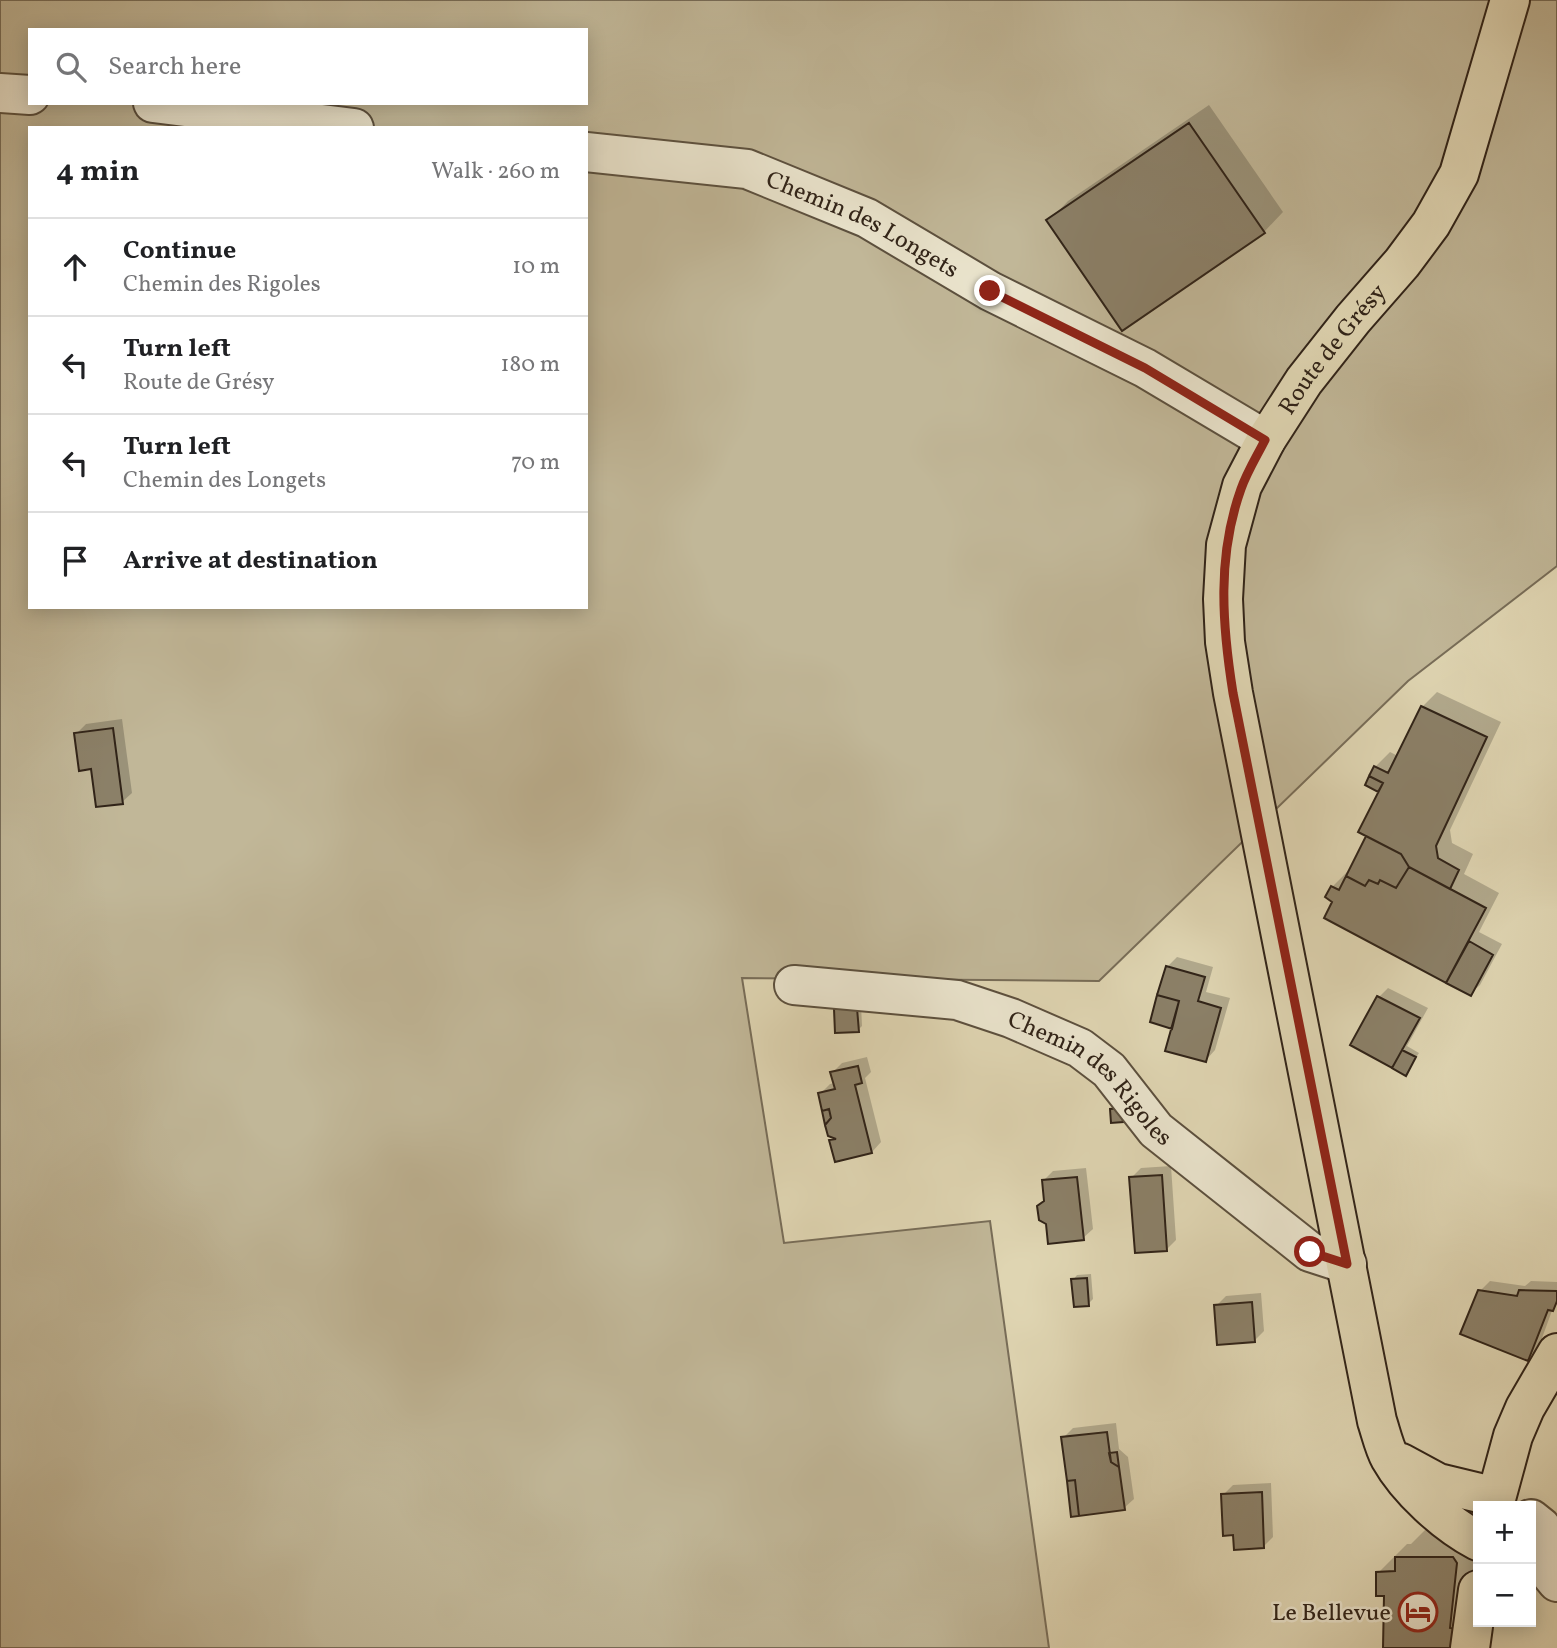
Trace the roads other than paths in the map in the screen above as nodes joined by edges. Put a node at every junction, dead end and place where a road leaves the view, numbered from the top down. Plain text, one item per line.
1 (1510, 0) edge
2 (0, 93) edge
3 (28, 94) edge
4 (169, 105) edge
5 (338, 126) edge
6 (588, 152) edge
7 (1265, 440) junction
8 (794, 985) dead end
9 (1347, 1264) junction
10 (1557, 1353) edge
11 (1390, 1458) junction
12 (1494, 1501) edge
13 (1500, 1501) edge
14 (1536, 1523) edge
15 (1473, 1538) edge
16 (1557, 1550) edge
17 (1535, 1564) edge
18 (1557, 1582) edge
19 (1473, 1626) edge
20 (1470, 1648) edge

1 - 7 main road, Route de Grésy
2 - 3 street
4 - 5 street
6 - 7 street, Chemin des Longets
7 - 9 main road, Route de Grésy
8 - 9 street, Chemin des Rigoles
9 - 11 main road, Route de Grésy
10 - 13 main road
11 - 12 main road
11 - 15 main road, Route de Grésy
14 - 16 street
17 - 18 street
19 - 20 main road

